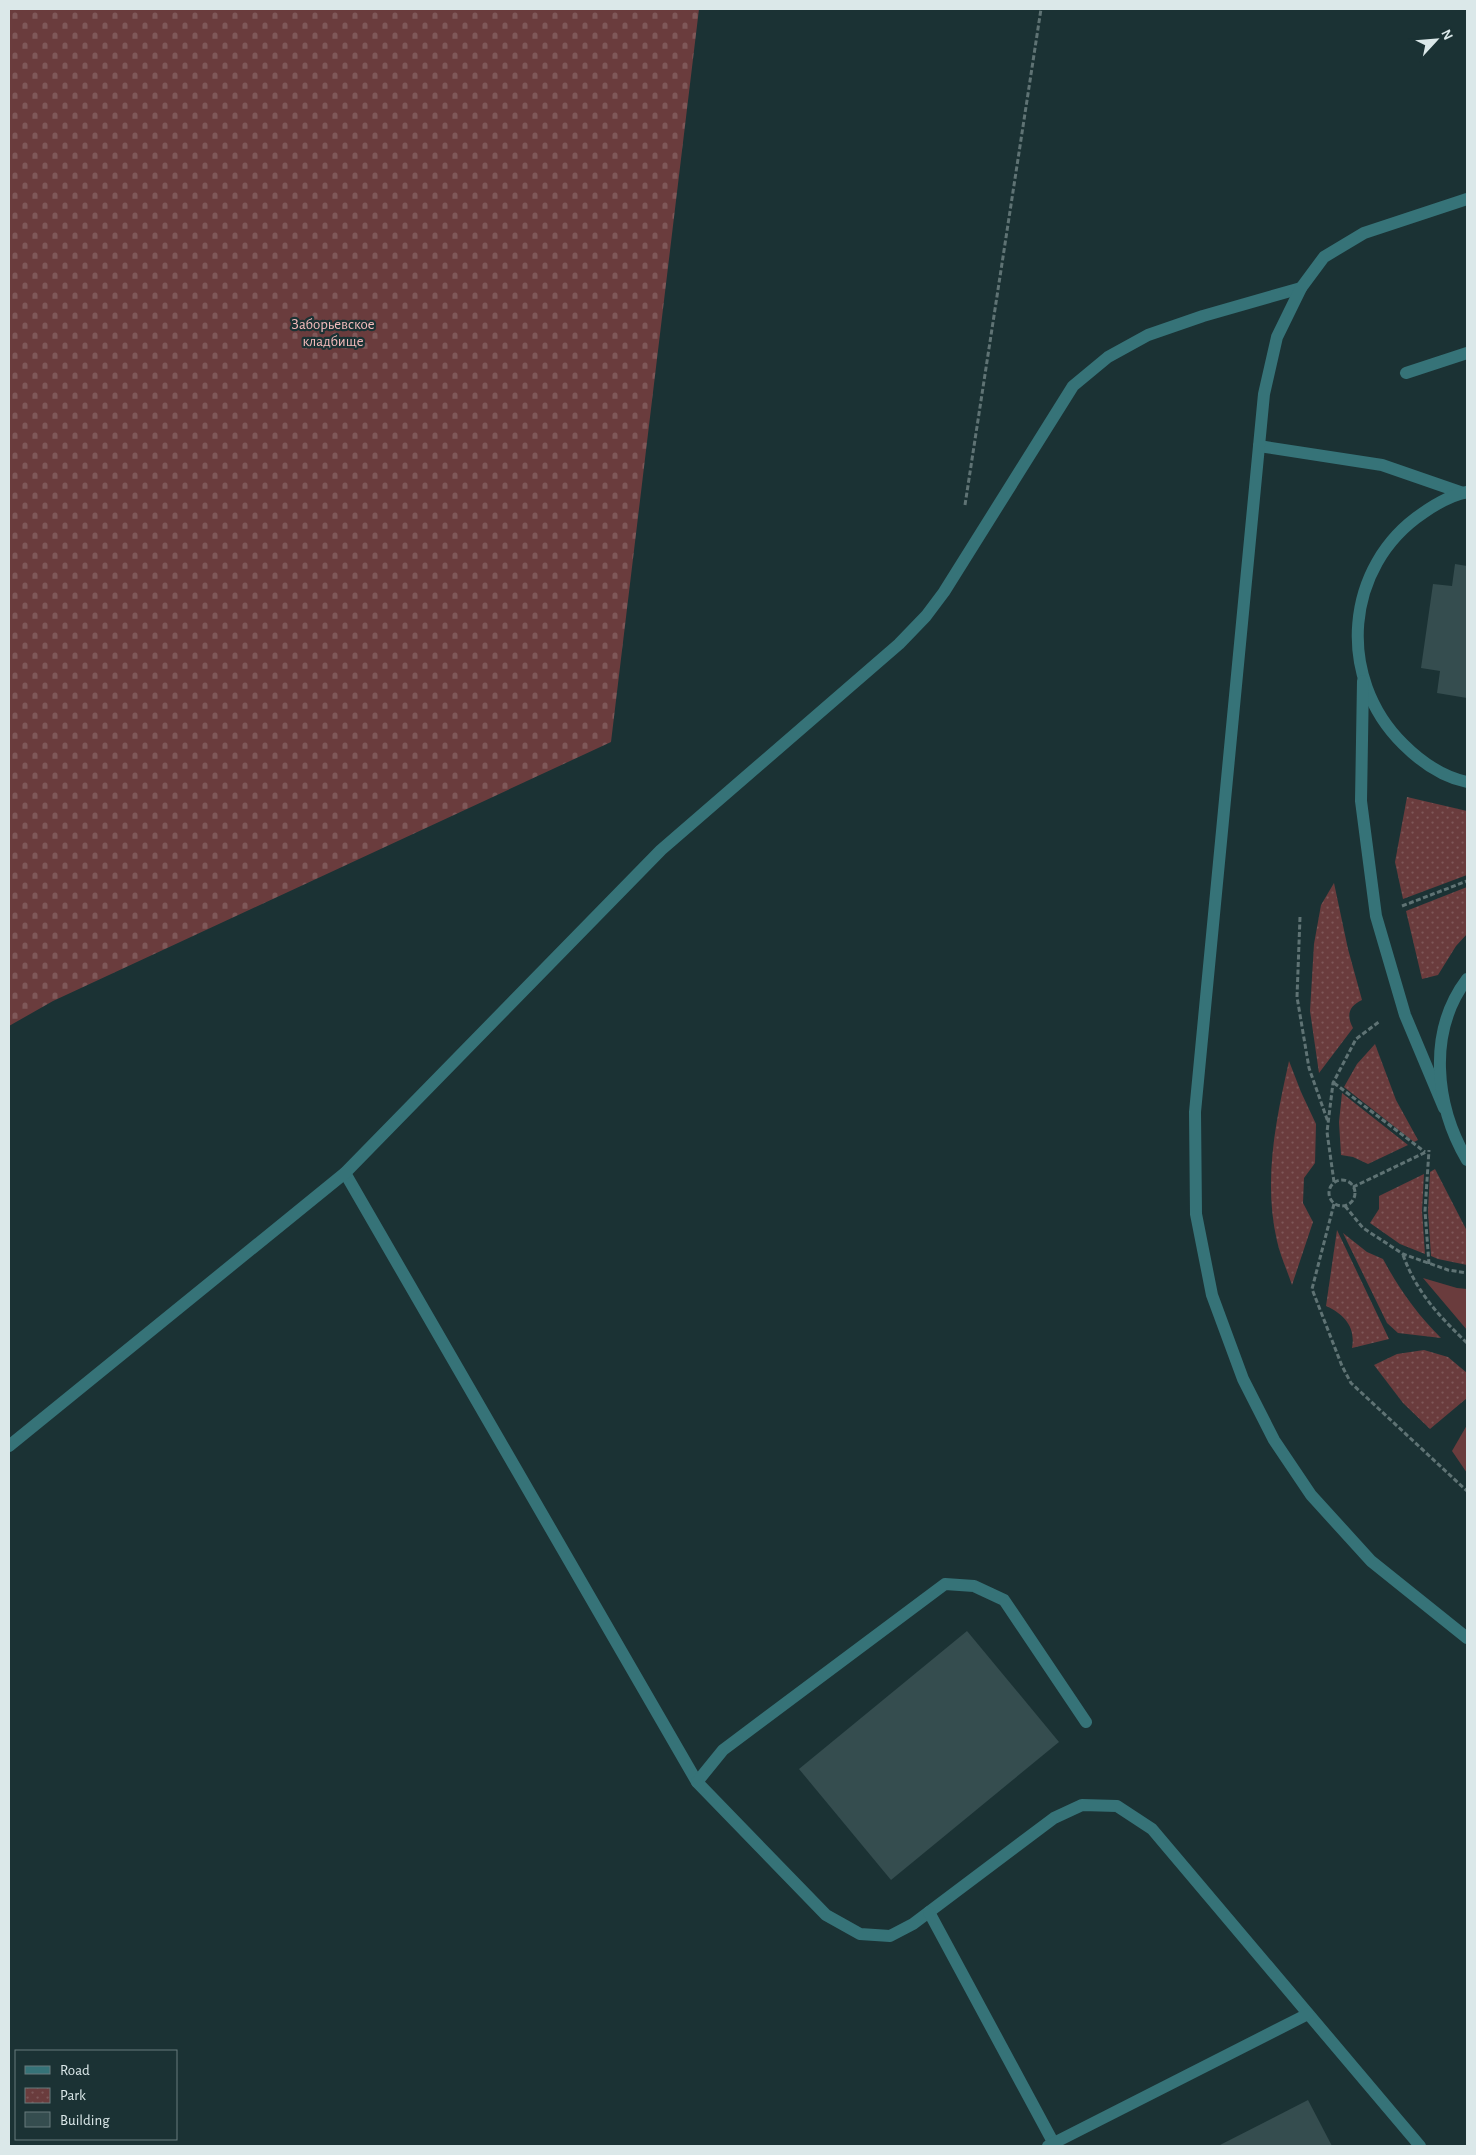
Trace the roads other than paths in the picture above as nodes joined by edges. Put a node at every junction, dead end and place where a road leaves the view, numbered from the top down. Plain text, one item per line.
1 (1467, 199) edge
2 (1301, 288) junction
3 (1467, 353) edge
4 (1406, 373) dead end
5 (1259, 446) junction
6 (1465, 492) edge
7 (1363, 681) junction
8 (1467, 782) edge
9 (1467, 979) edge
10 (1444, 1108) junction
11 (1467, 1160) edge
12 (345, 1173) junction
13 (9, 1446) edge
14 (1467, 1638) edge
15 (1086, 1722) dead end
16 (697, 1782) junction
17 (929, 1912) junction
18 (1308, 2014) junction
19 (1051, 2144) edge
20 (1420, 2146) edge

1 - 2 street
2 - 5 street
2 - 12 street
3 - 4 street
5 - 6 street
5 - 14 street
6 - 7 street
7 - 8 street
7 - 10 street
9 - 10 street
10 - 11 street
12 - 13 street
12 - 16 street
15 - 16 street
16 - 17 street
17 - 18 street
17 - 19 street
18 - 19 street
18 - 20 street

